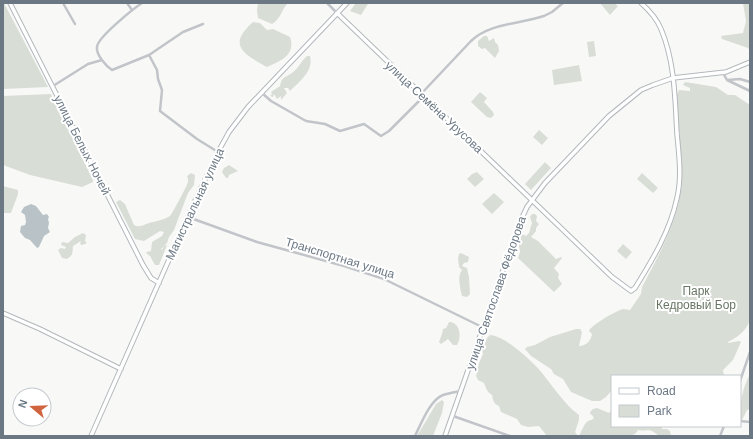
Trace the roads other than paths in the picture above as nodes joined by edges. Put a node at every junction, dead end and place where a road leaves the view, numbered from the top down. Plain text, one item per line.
1 (10, 3) edge
2 (63, 3) edge
3 (127, 3) edge
4 (142, 3) edge
5 (327, 3) edge
6 (347, 3) edge
7 (563, 3) edge
8 (642, 3) edge
9 (132, 10) junction
10 (337, 13) junction
11 (75, 24) dead end
12 (203, 24) dead end
13 (149, 55) junction
14 (102, 60) junction
15 (750, 62) edge
16 (722, 73) junction
17 (673, 78) junction
18 (727, 80) junction
19 (750, 82) edge
20 (53, 86) junction
21 (750, 92) edge
22 (262, 93) junction
23 (422, 95) junction
24 (218, 152) junction
25 (532, 200) junction
26 (188, 217) junction
27 (159, 283) junction
28 (3, 313) edge
29 (482, 327) junction
30 (750, 352) edge
31 (121, 369) junction
32 (741, 378) edge
33 (462, 391) junction
34 (453, 416) junction
35 (92, 436) edge
36 (414, 436) edge
37 (445, 436) edge
38 (510, 436) edge

1 - 20 street, улица Белых Ночей
2 - 11 street
3 - 9 street
4 - 9 street
5 - 10 street
6 - 10 street, Магистральная улица
7 - 23 street
8 - 17 street
9 - 14 street
10 - 22 street, Магистральная улица
10 - 23 street, улица Семёна Урусова
12 - 13 street
13 - 14 street
13 - 24 street
14 - 20 street
15 - 16 street, улица Святослава Фёдорова
16 - 17 street, улица Святослава Фёдорова
16 - 18 street
17 - 25 street, улица Святослава Фёдорова
17 - 25 street, улица Семёна Урусова
18 - 19 street
18 - 21 street
20 - 27 street, улица Белых Ночей
22 - 23 street
22 - 24 street, Магистральная улица
23 - 25 street, улица Семёна Урусова
24 - 26 street, Магистральная улица
25 - 29 street, улица Святослава Фёдорова
26 - 27 street, Магистральная улица
26 - 29 street, Транспортная улица
27 - 31 street, Магистральная улица
28 - 31 street
29 - 33 street, улица Святослава Фёдорова
30 - 32 street
31 - 35 street, Магистральная улица
33 - 34 street, улица Святослава Фёдорова
33 - 36 street
34 - 37 street, улица Святослава Фёдорова
34 - 38 street

